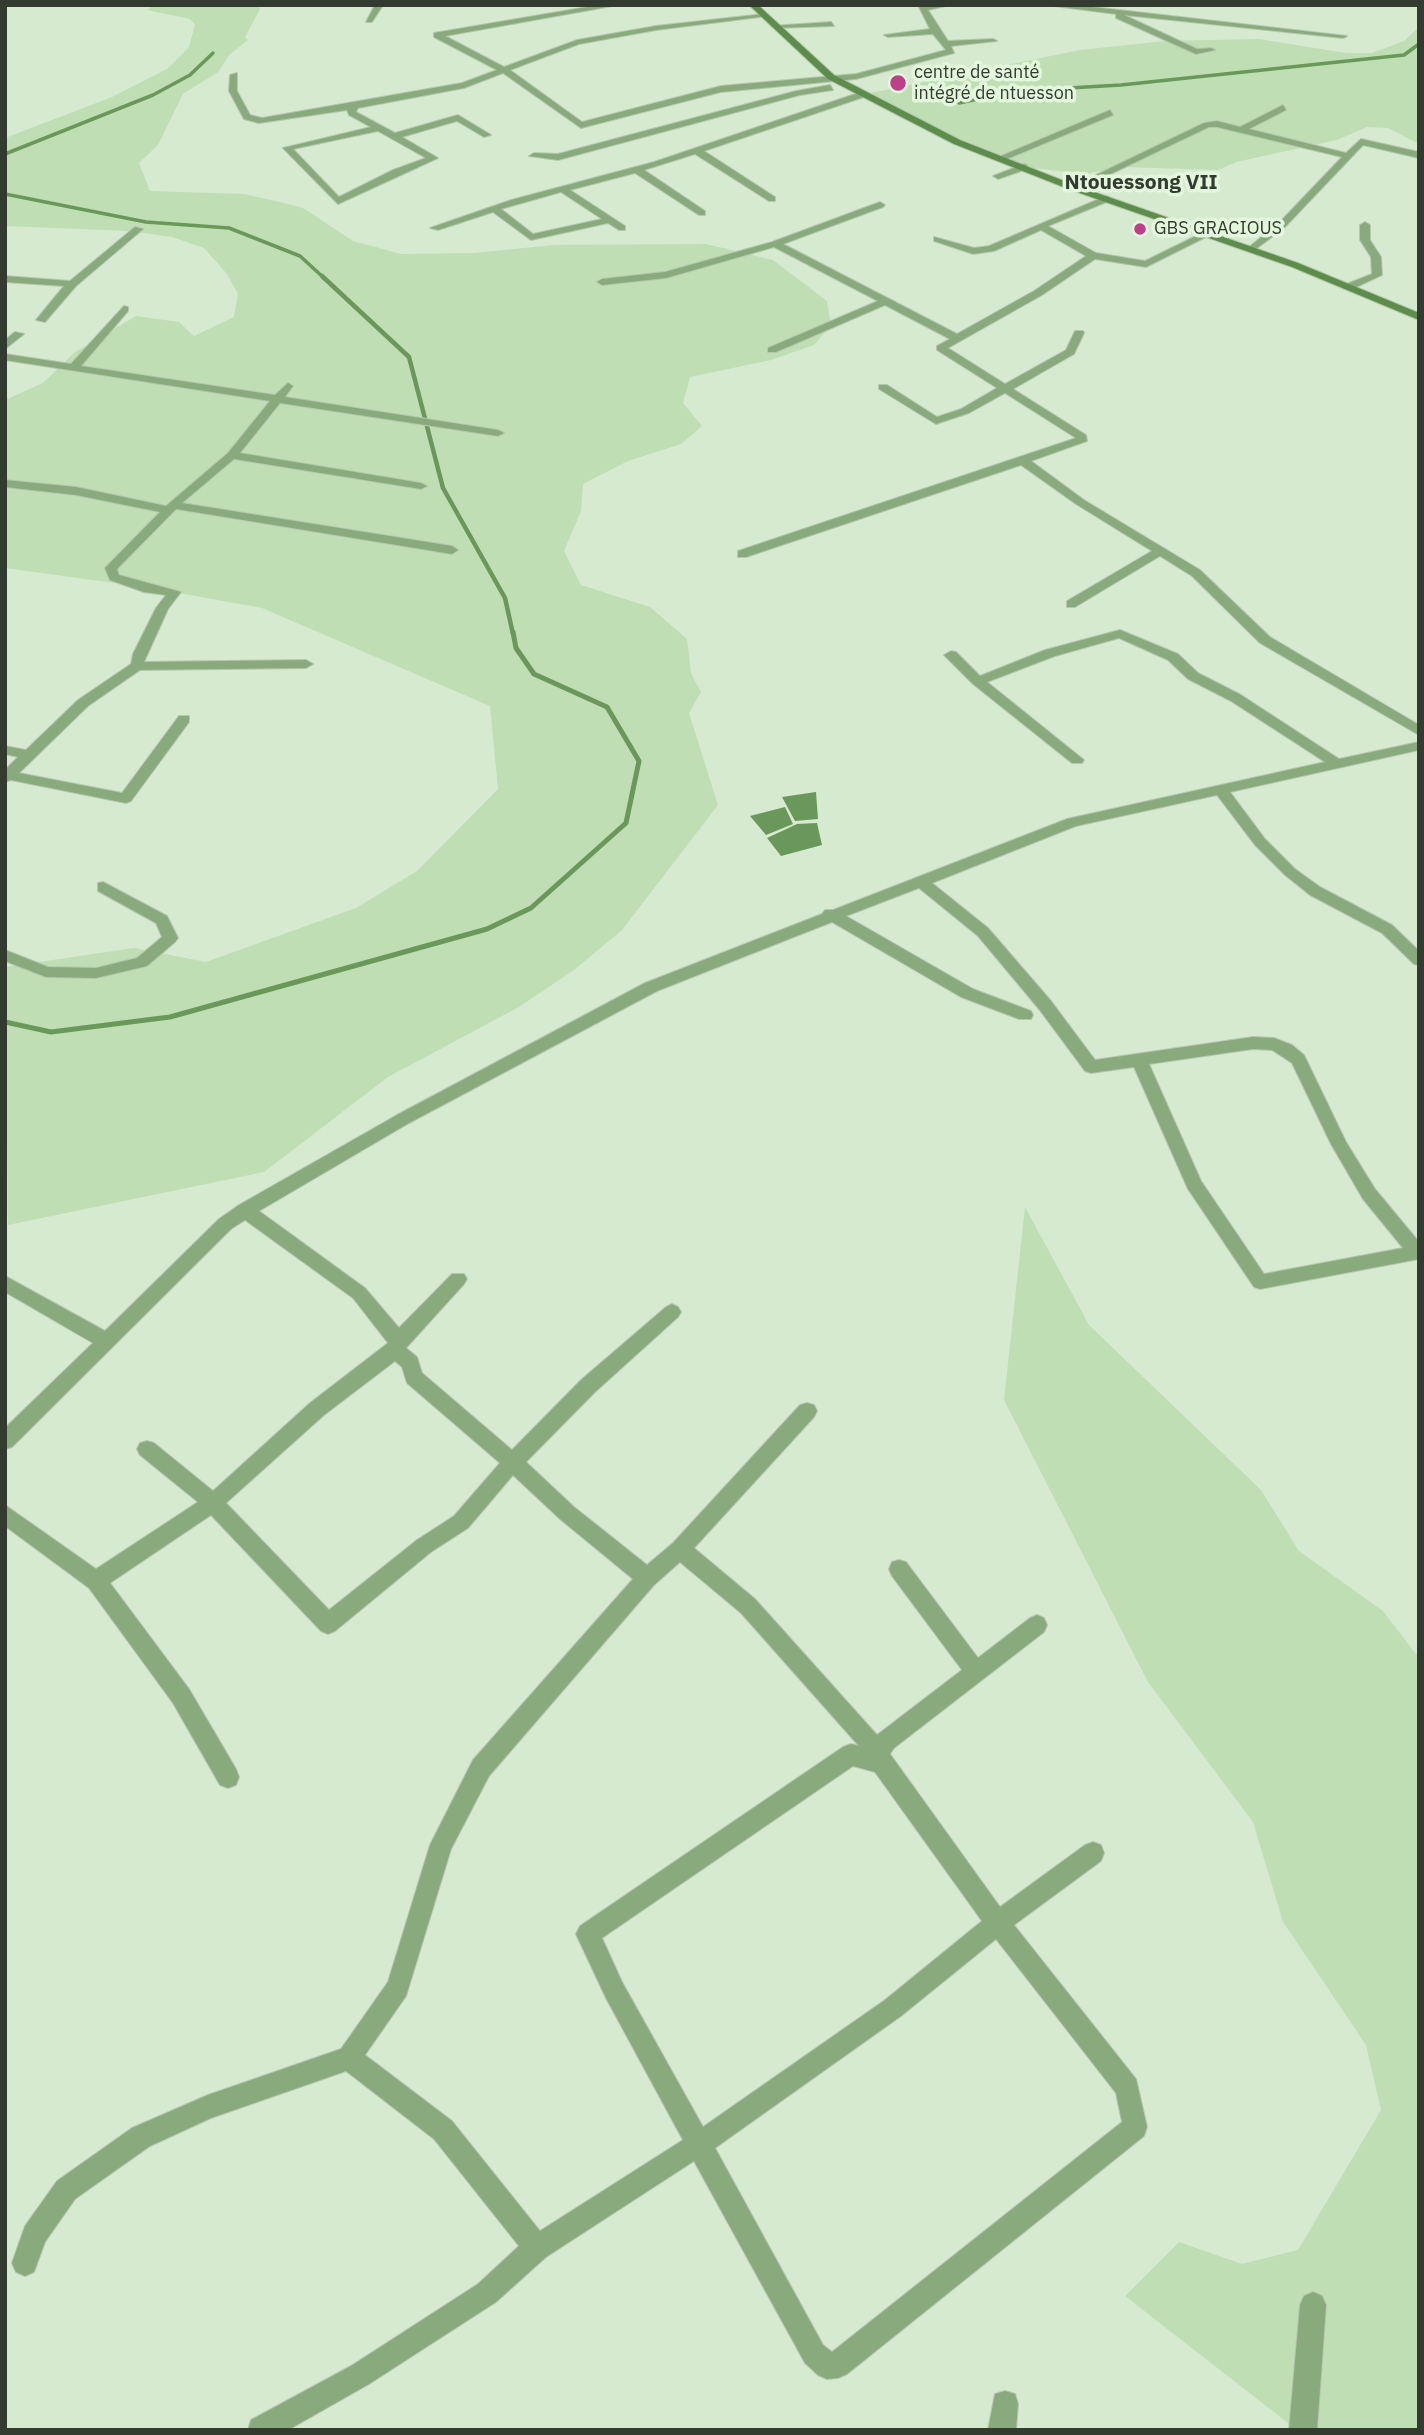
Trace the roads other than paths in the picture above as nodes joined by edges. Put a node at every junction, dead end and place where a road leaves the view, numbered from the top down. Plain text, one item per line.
1 (379, 5) edge
2 (614, 5) edge
3 (753, 5) edge
4 (946, 5) edge
5 (1050, 5) edge
6 (923, 6) edge
7 (582, 12) junction
8 (1109, 12) junction
9 (764, 16) junction
10 (369, 20) dead end
11 (591, 20) dead end
12 (831, 24) dead end
13 (775, 26) junction
14 (600, 27) dead end
15 (934, 31) junction
16 (888, 34) dead end
17 (610, 35) junction
18 (1343, 36) dead end
19 (993, 41) dead end
20 (945, 44) junction
21 (1211, 50) dead end
22 (506, 71) junction
23 (234, 75) dead end
24 (831, 77) junction
25 (848, 88) junction
26 (861, 95) junction
27 (355, 106) junction
28 (1283, 108) dead end
29 (1110, 113) dead end
30 (380, 128) junction
31 (1241, 130) junction
32 (487, 135) dead end
33 (396, 136) junction
34 (698, 151) junction
35 (1419, 155) edge
36 (534, 156) dead end
37 (1348, 156) junction
38 (999, 159) junction
39 (1024, 167) junction
40 (637, 170) junction
41 (998, 176) dead end
42 (1074, 188) junction
43 (562, 189) junction
44 (772, 199) dead end
45 (1106, 199) junction
46 (880, 205) dead end
47 (494, 208) junction
48 (702, 213) dead end
49 (610, 220) junction
50 (1365, 225) dead end
51 (1041, 226) junction
52 (435, 228) dead end
53 (622, 228) dead end
54 (138, 229) dead end
55 (1207, 234) junction
56 (937, 239) dead end
57 (775, 244) junction
58 (1252, 249) junction
59 (1093, 256) junction
60 (5, 279) edge
61 (602, 282) dead end
62 (72, 284) junction
63 (1349, 287) junction
64 (887, 301) junction
65 (124, 309) dead end
66 (1419, 317) edge
67 (41, 320) dead end
68 (1079, 333) dead end
69 (19, 334) dead end
70 (958, 339) junction
71 (5, 346) edge
72 (772, 350) dead end
73 (5, 356) edge
74 (74, 367) junction
75 (288, 386) dead end
76 (883, 387) dead end
77 (1004, 389) junction
78 (276, 398) junction
79 (498, 433) dead end
80 (232, 455) junction
81 (1023, 461) junction
82 (5, 483) edge
83 (421, 486) dead end
84 (171, 508) junction
85 (452, 550) dead end
86 (1161, 551) junction
87 (742, 554) dead end
88 (1071, 604) dead end
89 (951, 654) dead end
90 (306, 664) dead end
91 (137, 666) junction
92 (978, 681) junction
93 (184, 719) dead end
94 (1419, 731) edge
95 (1419, 746) edge
96 (5, 750) edge
97 (31, 756) junction
98 (1077, 760) dead end
99 (1336, 764) junction
100 (7, 777) edge
101 (1220, 789) junction
102 (919, 880) junction
103 (103, 887) dead end
104 (830, 915) junction
105 (5, 955) edge
106 (1419, 960) edge
107 (1026, 1015) dead end
108 (1139, 1060) junction
109 (246, 1210) junction
110 (1417, 1252) edge
111 (458, 1279) dead end
112 (5, 1283) edge
113 (672, 1312) dead end
114 (106, 1341) junction
115 (397, 1346) junction
116 (807, 1411) dead end
117 (5, 1441) edge
118 (147, 1449) dead end
119 (512, 1463) junction
120 (213, 1503) junction
121 (5, 1514) edge
122 (680, 1549) junction
123 (900, 1569) dead end
124 (647, 1578) junction
125 (96, 1581) junction
126 (1037, 1625) dead end
127 (975, 1671) junction
128 (881, 1758) junction
129 (228, 1777) dead end
130 (1093, 1853) dead end
131 (998, 1923) junction
132 (349, 2058) junction
133 (699, 2144) junction
134 (537, 2248) junction
135 (25, 2263) dead end
136 (1313, 2305) dead end
137 (261, 2430) edge
138 (1303, 2430) edge

1 - 10 street
2 - 7 street
3 - 9 street
4 - 6 street
5 - 8 street
6 - 15 street
7 - 11 street
7 - 22 street
8 - 18 street
8 - 21 street
9 - 13 street
9 - 17 street
12 - 13 street
13 - 24 street
14 - 17 street
15 - 16 street
15 - 20 street
17 - 22 street
19 - 20 street
20 - 24 street
22 - 24 street
22 - 27 street
23 - 27 street
24 - 25 street
25 - 26 street
25 - 36 street
26 - 34 street
26 - 38 street
27 - 30 street
28 - 31 street
29 - 38 street
30 - 33 street
30 - 33 street
31 - 37 street
31 - 42 street
32 - 33 street
34 - 40 street
34 - 44 street
35 - 37 street
37 - 58 street
38 - 39 street
39 - 41 street
39 - 42 street
40 - 43 street
40 - 48 street
42 - 45 street
43 - 47 street
43 - 49 street
45 - 51 street
45 - 55 street
46 - 57 street
47 - 49 street
47 - 52 street
49 - 53 street
50 - 63 street
51 - 56 street
51 - 59 street
54 - 62 street
55 - 58 street
55 - 59 street
57 - 61 street
57 - 64 street
58 - 63 street
59 - 70 street
60 - 62 street
62 - 67 street
63 - 66 street
64 - 70 street
64 - 72 street
65 - 74 street
68 - 77 street
69 - 71 street
70 - 77 street
73 - 74 street
74 - 78 street
75 - 78 street
76 - 77 street
77 - 81 street
78 - 79 street
78 - 80 street
80 - 83 street
80 - 84 street
81 - 86 street
81 - 87 street
82 - 84 street
84 - 85 street
84 - 91 street
86 - 88 street
86 - 94 street
89 - 92 street
90 - 91 street
91 - 97 street
92 - 98 street
92 - 99 street
93 - 100 street
95 - 99 street
96 - 97 street
97 - 100 street
99 - 101 street
101 - 102 street
101 - 106 street
102 - 104 street
102 - 108 street
103 - 105 street
104 - 107 street
104 - 109 street
108 - 110 street
108 - 110 street
109 - 114 street
109 - 115 street
111 - 115 street
112 - 114 street
113 - 119 street
114 - 117 street
115 - 119 street
115 - 120 street
116 - 122 street
118 - 120 street
119 - 120 street
119 - 124 street
120 - 125 street
121 - 125 street
122 - 124 street
122 - 128 street
123 - 127 street
124 - 132 street
125 - 129 street
126 - 127 street
127 - 128 street
128 - 131 street
128 - 133 street
130 - 131 street
131 - 133 street
131 - 133 street
132 - 134 street
132 - 135 street
133 - 134 street
134 - 137 street
136 - 138 street

